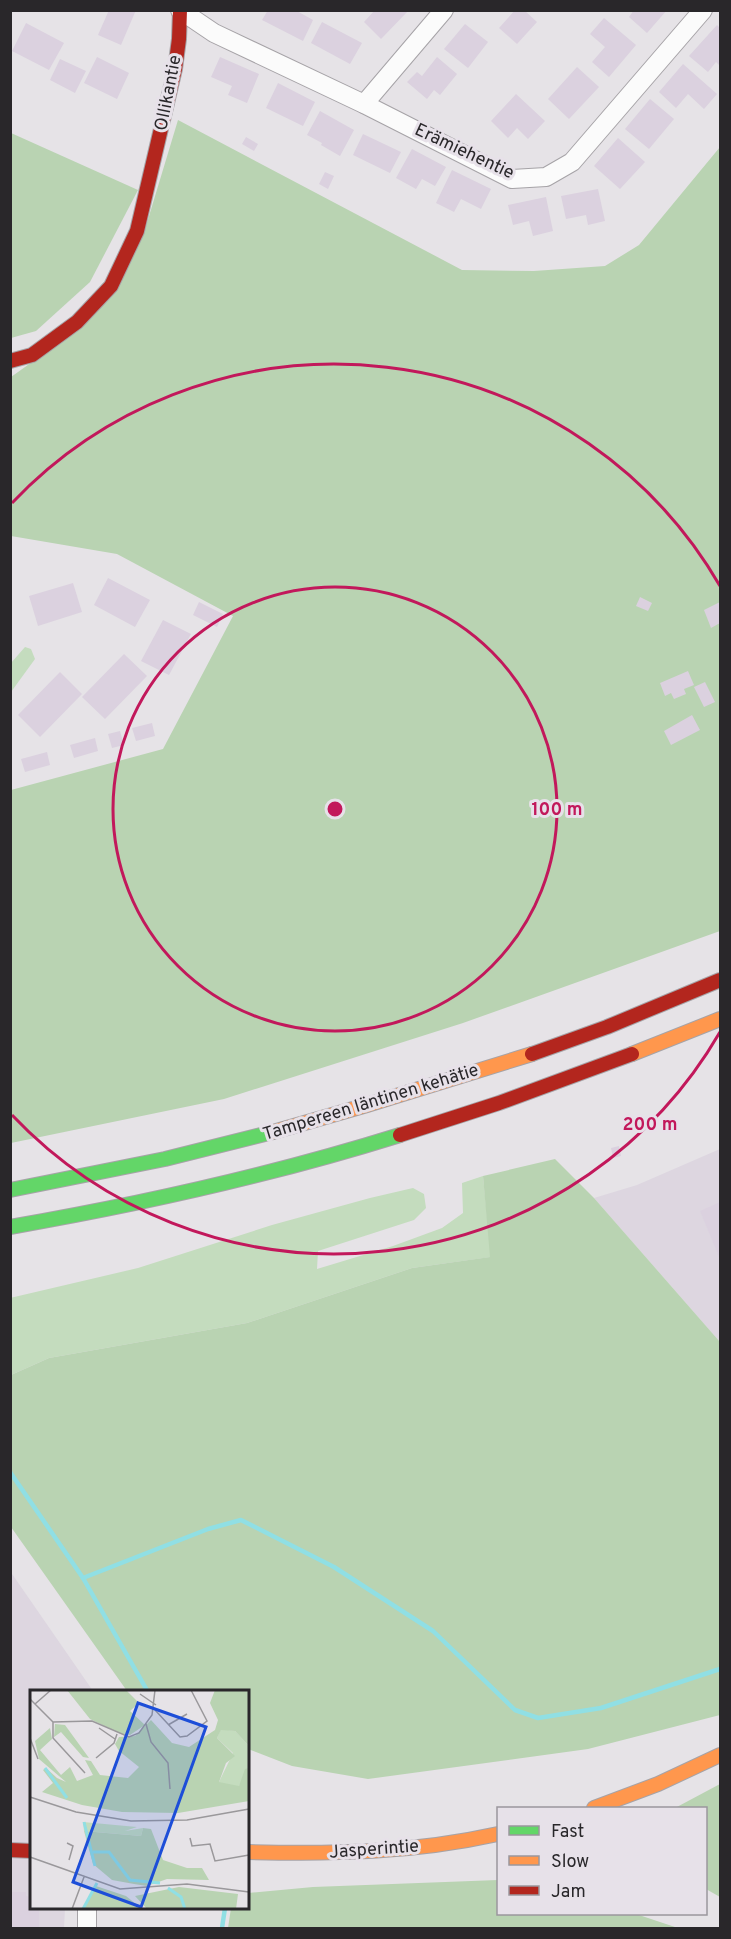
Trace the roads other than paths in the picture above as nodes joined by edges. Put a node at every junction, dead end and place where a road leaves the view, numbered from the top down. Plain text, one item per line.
1 (180, 10) edge
2 (444, 10) edge
3 (703, 10) edge
4 (364, 104) junction
5 (10, 361) edge
6 (720, 980) edge
7 (720, 1019) edge
8 (10, 1190) edge
9 (10, 1227) edge
10 (720, 1755) edge
11 (600, 1807) edge
12 (497, 1834) edge
13 (10, 1850) edge
14 (30, 1851) edge
15 (249, 1852) edge
16 (87, 1909) edge
17 (87, 1929) edge

1 - 4 street, Erämiehentie
1 - 5 main road, Ollikantie
2 - 4 street
3 - 4 street, Erämiehentie
6 - 8 main road, Tampereen läntinen kehätie
7 - 9 main road, Tampereen läntinen kehätie
10 - 11 main road
12 - 15 main road, Jasperintie
13 - 14 main road
16 - 17 street

